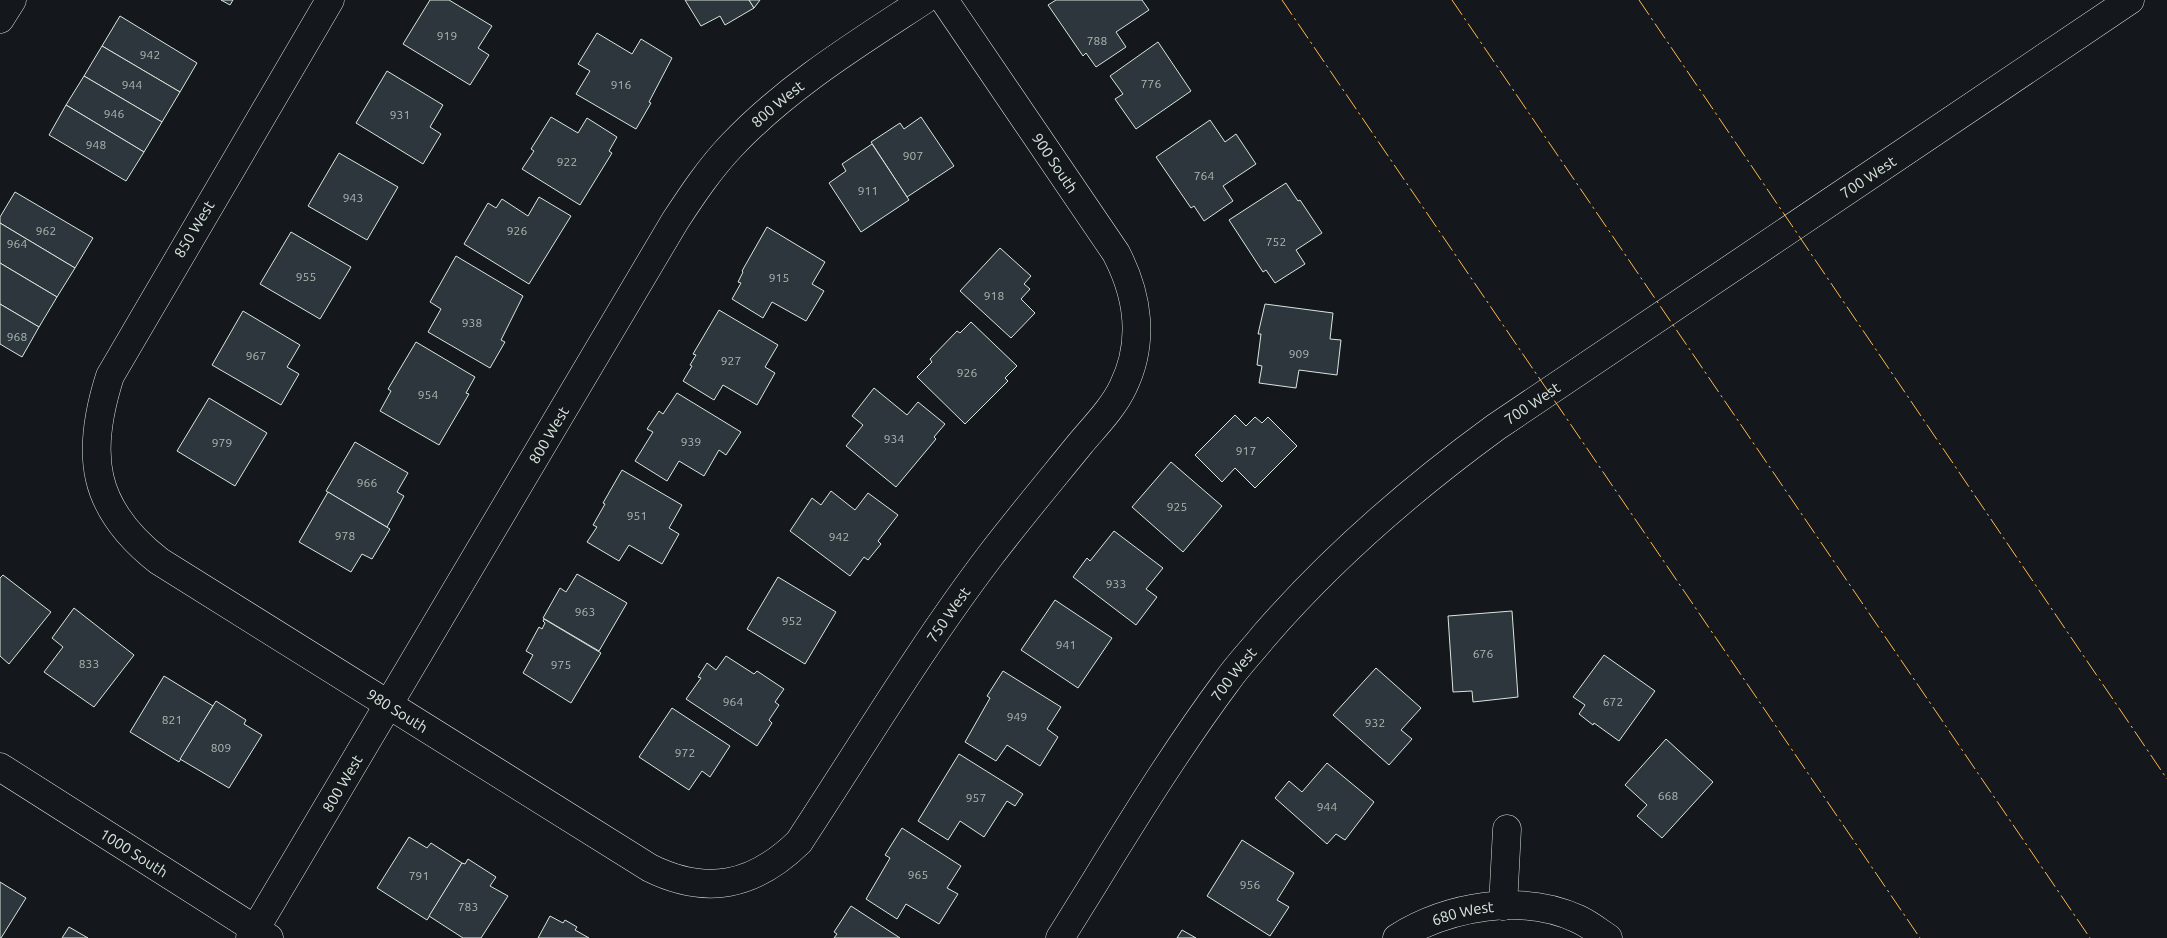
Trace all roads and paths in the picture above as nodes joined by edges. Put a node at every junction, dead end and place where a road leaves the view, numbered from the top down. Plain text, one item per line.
1 (12, 0) edge
2 (330, 0) edge
3 (924, 0) edge
4 (944, 0) edge
5 (2130, 0) edge
6 (0, 20) edge
7 (1136, 338) joint
8 (98, 471) joint
9 (388, 704) junction
10 (0, 767) edge
11 (1507, 829) dead end
12 (744, 879) joint
13 (1504, 906) junction
14 (258, 935) edge
15 (1060, 938) edge
16 (1397, 938) edge
17 (1608, 938) edge

1 - 6 street
2 - 8 street, 850 West
3 - 9 street, 800 West
4 - 7 street, 900 South
5 - 15 street, 700 West
7 - 12 street, 750 West
8 - 9 street, 980 South
9 - 12 street, 980 South
9 - 14 street, 800 West
10 - 14 street, 1000 South
11 - 13 street
13 - 16 street, 680 West
13 - 17 street, 680 West

